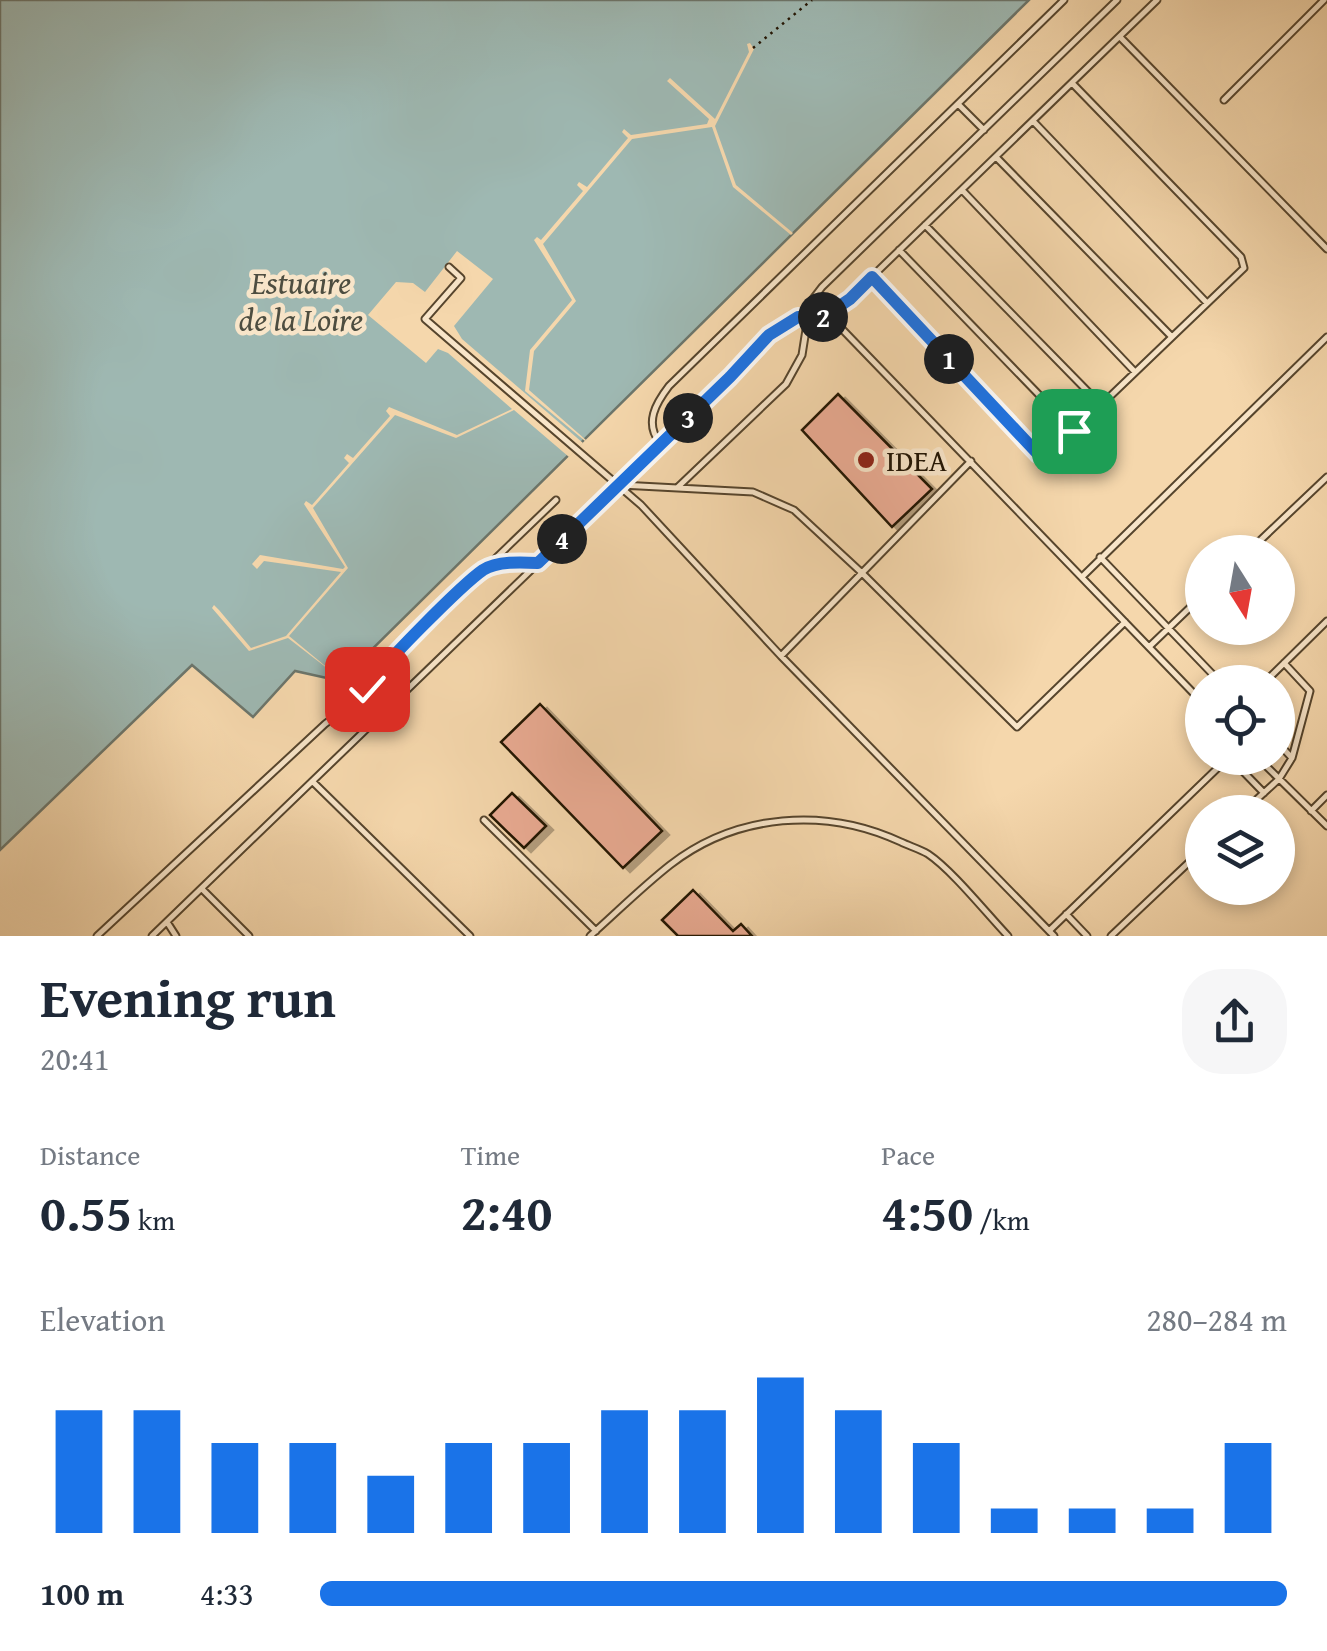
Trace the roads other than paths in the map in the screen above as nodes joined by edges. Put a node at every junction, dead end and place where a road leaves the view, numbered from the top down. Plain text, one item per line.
1 (1064, 0) edge
2 (1117, 0) edge
3 (1157, 0) edge
4 (1324, 0) edge
5 (1120, 36) junction
6 (1072, 83) junction
7 (1224, 100) dead end
8 (958, 104) junction
9 (1032, 121) junction
10 (984, 130) junction
11 (996, 157) junction
12 (962, 190) junction
13 (925, 226) junction
14 (1327, 249) edge
15 (899, 250) junction
16 (449, 268) dead end
17 (872, 277) junction
18 (1207, 303) junction
19 (798, 317) junction
20 (808, 318) junction
21 (822, 318) junction
22 (1327, 336) edge
23 (1172, 337) junction
24 (1135, 372) junction
25 (1101, 405) junction
26 (1074, 431) junction
27 (661, 444) junction
28 (970, 461) junction
29 (1327, 476) edge
30 (618, 485) junction
31 (678, 487) junction
32 (556, 500) dead end
33 (1266, 535) edge
34 (1100, 558) junction
35 (538, 563) junction
36 (486, 568) junction
37 (862, 572) junction
38 (1083, 576) junction
39 (1185, 612) edge
40 (1126, 621) junction
41 (1327, 621) edge
42 (1168, 629) junction
43 (1150, 646) junction
44 (781, 656) junction
45 (1284, 663) edge
46 (1203, 665) edge
47 (1295, 675) edge
48 (1185, 684) edge
49 (1295, 747) edge
50 (1211, 775) edge
51 (1246, 775) edge
52 (1276, 775) edge
53 (1281, 775) edge
54 (1279, 778) junction
55 (312, 782) junction
56 (1264, 792) junction
57 (1261, 795) edge
58 (1327, 796) edge
59 (1311, 810) junction
60 (484, 820) dead end
61 (1327, 826) edge
62 (1185, 866) edge
63 (202, 889) junction
64 (1066, 914) junction
65 (168, 922) junction
66 (593, 934) edge
67 (1052, 934) edge
68 (97, 936) edge
69 (152, 936) edge
70 (176, 936) edge
71 (248, 936) edge
72 (470, 936) edge
73 (1008, 936) edge
74 (1087, 936) edge
75 (1111, 936) edge

1 - 8 lane
2 - 10 lane
3 - 5 lane
4 - 7 lane
5 - 6 lane
5 - 14 lane
6 - 9 lane
6 - 18 lane
8 - 10 lane
8 - 27 lane
9 - 11 lane
9 - 18 lane
10 - 19 lane
11 - 12 lane
11 - 23 lane
12 - 13 lane
12 - 24 lane
13 - 15 lane
13 - 25 lane
15 - 17 lane
15 - 26 lane
16 - 30 lane
17 - 21 lane
17 - 26 lane
18 - 23 lane
19 - 20 lane
19 - 27 lane
20 - 21 lane
20 - 31 lane
21 - 28 lane
22 - 34 lane
23 - 24 lane
24 - 25 lane
25 - 26 lane
27 - 30 lane
28 - 37 lane
28 - 38 lane
29 - 33 lane
30 - 31 lane
30 - 35 lane
30 - 44 lane
31 - 37 lane
32 - 36 lane
34 - 38 lane
34 - 42 lane
35 - 36 lane
35 - 55 lane
36 - 68 lane
37 - 40 lane
37 - 44 lane
38 - 40 lane
39 - 42 lane
40 - 43 lane
41 - 45 lane
42 - 43 lane
42 - 46 lane
43 - 48 lane
44 - 67 lane
47 - 49 lane
50 - 64 lane
51 - 56 lane
52 - 54 lane
53 - 54 lane
54 - 56 lane
54 - 59 lane
55 - 63 lane
55 - 72 lane
56 - 57 lane
58 - 59 lane
59 - 61 lane
60 - 66 lane
62 - 75 lane
63 - 65 lane
63 - 71 lane
64 - 67 lane
64 - 74 lane
65 - 69 lane
65 - 70 lane
66 - 73 lane

